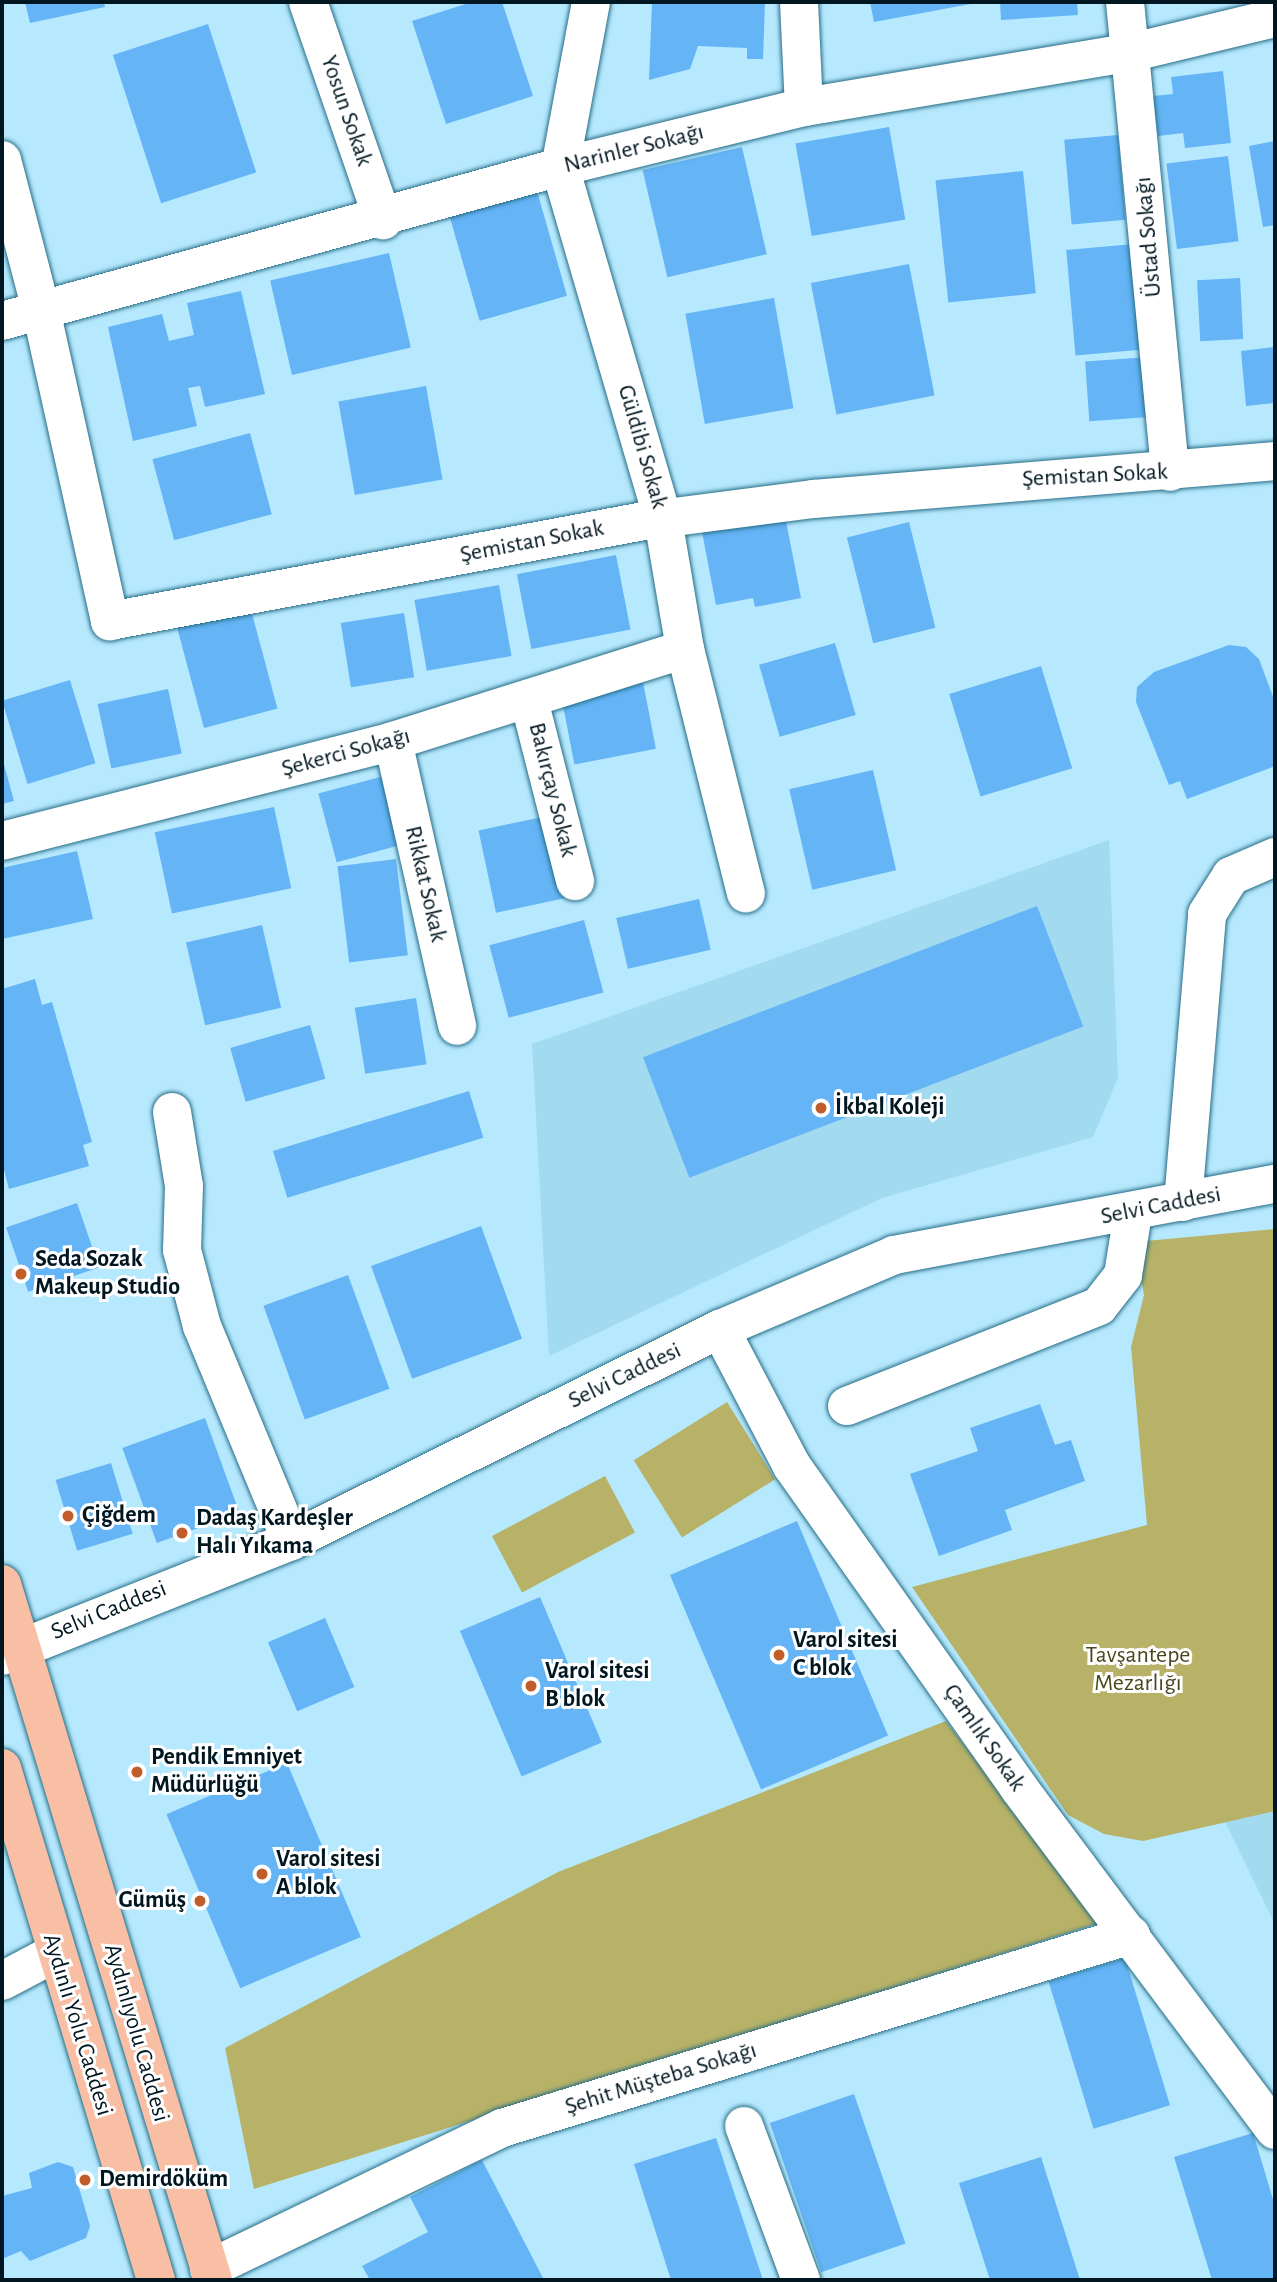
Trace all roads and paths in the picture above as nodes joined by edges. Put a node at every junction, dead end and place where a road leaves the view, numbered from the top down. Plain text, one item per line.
1 (308, 2) edge
2 (591, 2) edge
3 (799, 2) edge
4 (1125, 2) edge
5 (1275, 18) edge
6 (1133, 52) junction
7 (804, 107) junction
8 (2, 160) edge
9 (560, 167) junction
10 (383, 220) junction
11 (41, 310) junction
12 (2, 321) edge
13 (1275, 461) edge
14 (1170, 472) junction
15 (663, 519) junction
16 (685, 649) junction
17 (529, 700) junction
18 (393, 741) junction
19 (2, 841) edge
20 (1275, 857) edge
21 (576, 881) dead end
22 (746, 894) dead end
23 (457, 1026) dead end
24 (172, 1112) dead end
25 (1275, 1184) edge
26 (1183, 1202) junction
27 (1133, 1213) junction
28 (720, 1329) junction
29 (847, 1406) dead end
30 (291, 1541) junction
31 (2, 1584) edge
32 (11, 1652) edge
33 (2, 1768) edge
34 (1131, 1935) junction
35 (55, 1953) junction
36 (2, 1981) edge
37 (744, 2126) dead end
38 (1275, 2129) edge
39 (211, 2275) edge
40 (156, 2280) edge
41 (801, 2280) edge

1 - 10 street, Yosun Sokak
2 - 9 street, Güldibi Sokak
3 - 7 street
4 - 6 street, Üstad Sokağı
5 - 6 street, Narinler Sokağı
6 - 7 street, Narinler Sokağı
6 - 14 street, Üstad Sokağı
7 - 9 street, Narinler Sokağı
8 - 11 street
9 - 10 street, Narinler Sokağı
9 - 15 street, Güldibi Sokak
10 - 11 street, Narinler Sokağı
11 - 12 street, Narinler Sokağı
11 - 15 street, Şemistan Sokak
13 - 14 street, Şemistan Sokak
14 - 15 street, Şemistan Sokak
15 - 16 street, Güldibi Sokak
16 - 17 street, Şekerci Sokağı
16 - 22 street, Güldibi Sokak
17 - 18 street, Şekerci Sokağı
17 - 21 street, Bakırçay Sokak
18 - 19 street, Şekerci Sokağı
18 - 23 street, Rikkat Sokak
20 - 26 street
24 - 30 street
25 - 26 street, Selvi Caddesi
26 - 27 street, Selvi Caddesi
27 - 28 street, Selvi Caddesi
27 - 29 street
28 - 30 street, Selvi Caddesi
28 - 34 street, Çamlık Sokak
30 - 32 street, Selvi Caddesi
31 - 32 main road, Aydınlıyolu Caddesi
32 - 39 main road, Aydınlıyolu Caddesi
33 - 35 main road, Aydınlı Yolu Caddesi
34 - 38 street, Çamlık Sokak
34 - 39 street, Şehit Müşteba Sokağı
35 - 36 street
35 - 40 main road, Aydınlı Yolu Caddesi
37 - 41 street

